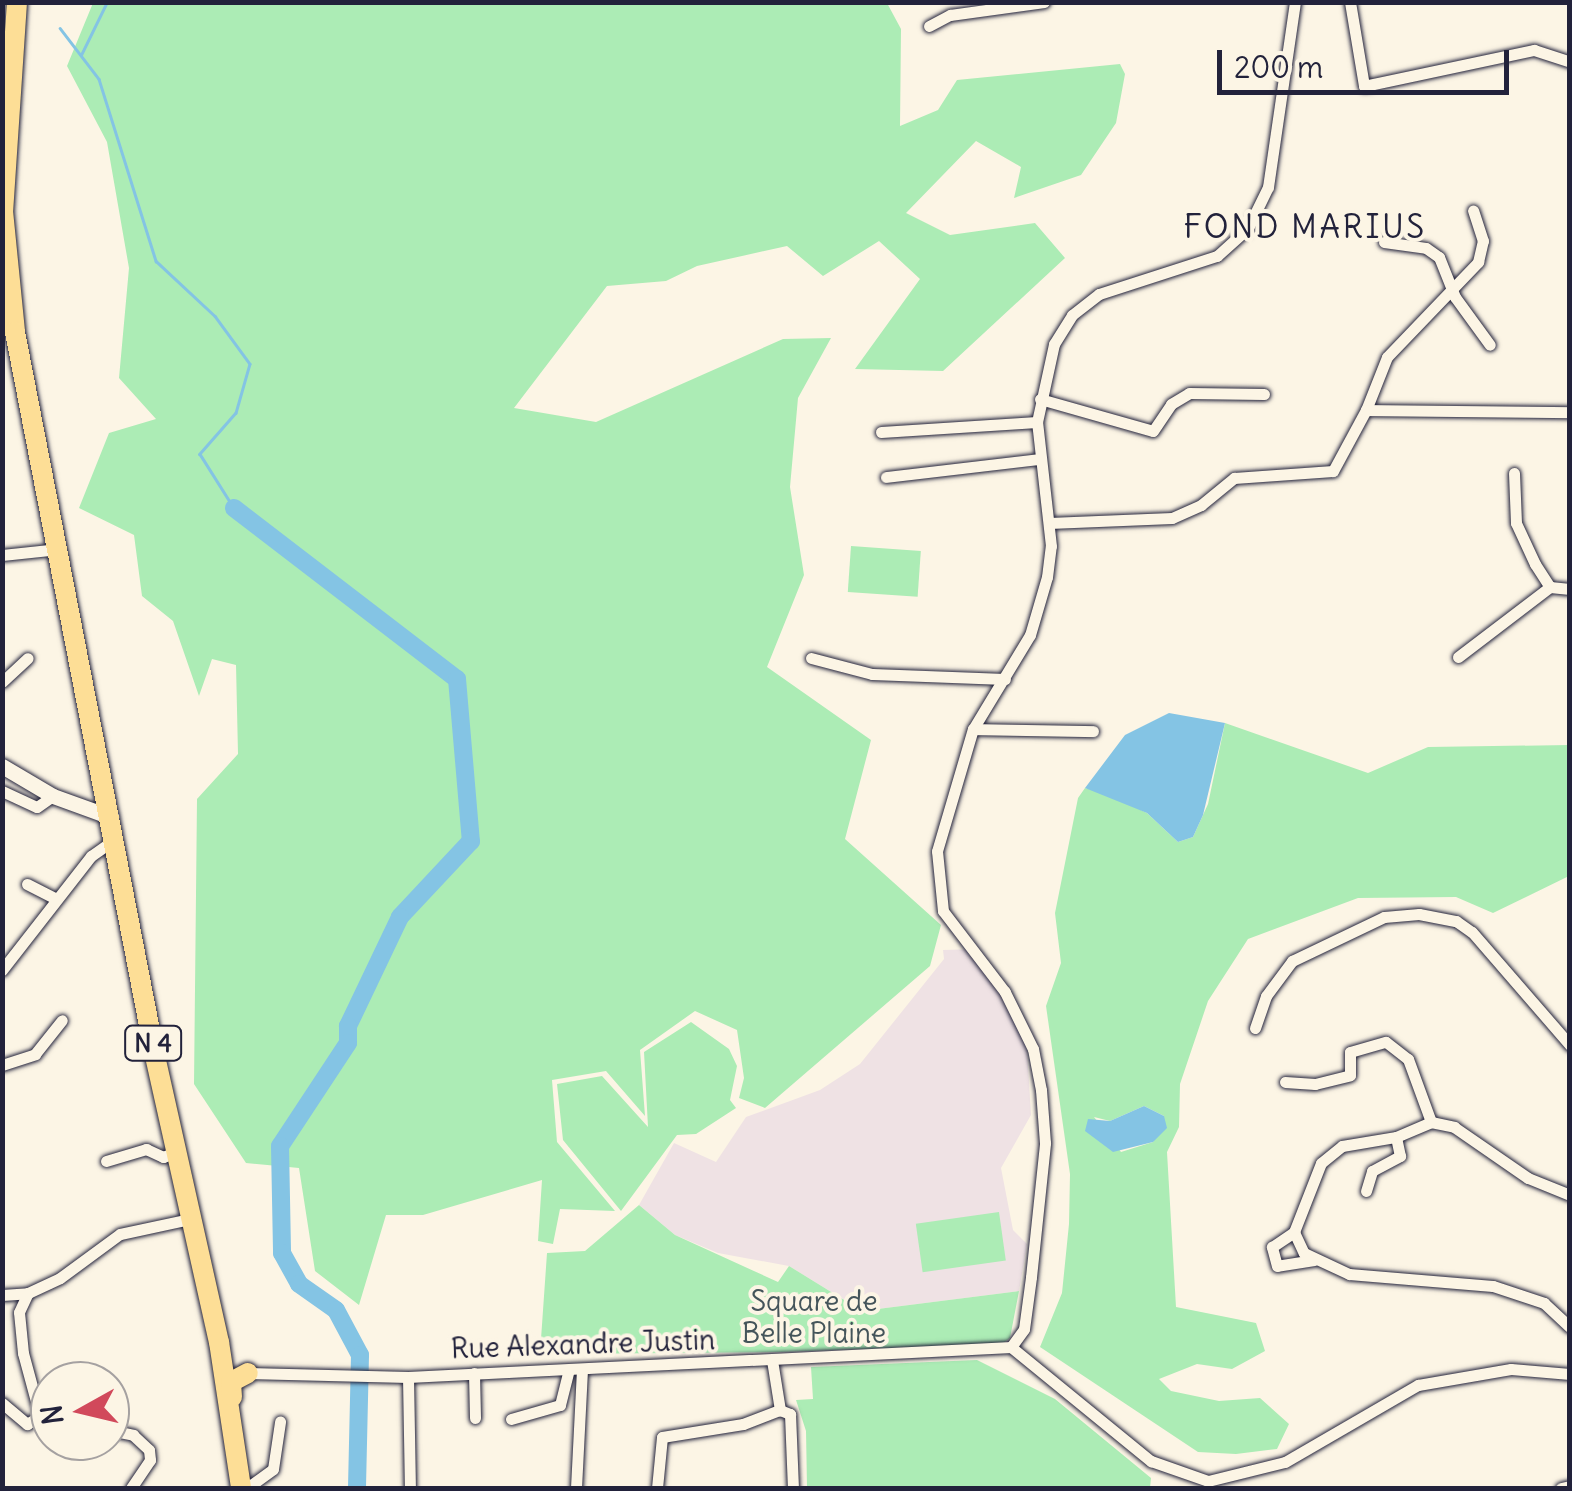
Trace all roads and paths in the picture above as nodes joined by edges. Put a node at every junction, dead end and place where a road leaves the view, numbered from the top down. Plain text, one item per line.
1 (17, 2) edge
2 (1044, 2) edge
3 (1295, 2) edge
4 (1350, 2) edge
5 (1024, 3) edge
6 (929, 26) dead end
7 (7, 54) edge
8 (1570, 62) edge
9 (1473, 211) dead end
10 (1384, 242) dead end
11 (1451, 286) junction
12 (1490, 345) dead end
13 (11, 360) edge
14 (1264, 394) dead end
15 (1040, 399) junction
16 (1366, 410) junction
17 (1570, 412) edge
18 (1037, 422) junction
19 (881, 432) dead end
20 (1038, 458) junction
21 (1514, 472) dead end
22 (886, 476) dead end
23 (1049, 522) junction
24 (59, 549) junction
25 (2, 555) edge
26 (1550, 587) junction
27 (1570, 588) edge
28 (1458, 657) dead end
29 (28, 658) dead end
30 (811, 658) dead end
31 (1005, 678) junction
32 (2, 682) edge
33 (972, 729) junction
34 (1093, 731) dead end
35 (2, 766) edge
36 (2, 790) edge
37 (53, 796) junction
38 (111, 816) junction
39 (115, 840) junction
40 (27, 884) dead end
41 (56, 899) junction
42 (2, 970) edge
43 (62, 1020) dead end
44 (1255, 1028) dead end
45 (1570, 1045) edge
46 (2, 1065) edge
47 (1285, 1082) dead end
48 (1431, 1122) junction
49 (1396, 1137) junction
50 (176, 1152) junction
51 (106, 1161) dead end
52 (1366, 1191) dead end
53 (1570, 1195) edge
54 (190, 1219) junction
55 (1294, 1232) junction
56 (198, 1246) junction
57 (1314, 1260) junction
58 (28, 1293) junction
59 (2, 1294) edge
60 (1570, 1327) edge
61 (219, 1342) junction
62 (1011, 1348) junction
63 (772, 1360) junction
64 (31, 1361) edge
65 (576, 1369) junction
66 (248, 1373) junction
67 (474, 1374) junction
68 (1570, 1374) edge
69 (408, 1377) junction
70 (2, 1403) edge
71 (556, 1408) junction
72 (780, 1410) junction
73 (581, 1414) junction
74 (475, 1418) dead end
75 (511, 1419) dead end
76 (280, 1422) dead end
77 (30, 1423) edge
78 (233, 1424) junction
79 (130, 1434) edge
80 (1570, 1486) edge
81 (130, 1488) edge
82 (241, 1488) edge
83 (410, 1488) edge
84 (576, 1488) edge
85 (657, 1488) edge
86 (794, 1488) edge
87 (1561, 1488) edge

1 - 7 highway, N 4
2 - 5 street
3 - 15 street
4 - 8 street
5 - 6 street
7 - 13 highway, N 4
9 - 11 street
10 - 11 street
11 - 12 street
11 - 16 street
13 - 24 highway, N 4
14 - 15 street
15 - 18 street
16 - 17 street
16 - 23 street
18 - 19 street
18 - 20 street
20 - 22 street
20 - 23 street
21 - 26 street
23 - 31 street
24 - 25 street
24 - 38 highway, N 4
26 - 27 street
26 - 28 street
29 - 32 street
30 - 31 street
31 - 33 street
33 - 34 street
33 - 62 street
35 - 37 main road
36 - 37 street
37 - 38 main road
38 - 39 highway, N 4
39 - 41 street
39 - 50 highway, N 4
40 - 41 street
41 - 42 street
43 - 46 street
44 - 45 street
47 - 48 street
48 - 49 street
48 - 53 street
49 - 52 street
49 - 55 street
50 - 51 street
50 - 54 highway, N 4
54 - 56 highway, N 4
54 - 58 street
55 - 57 street
55 - 57 street
56 - 61 highway, N 4
56 - 82 highway, N 4
57 - 60 street
58 - 59 street
58 - 64 street
61 - 66 highway
61 - 78 highway, N 4
62 - 63 street, Rue Alexandre Justin
62 - 68 street
63 - 65 street, Rue Alexandre Justin
63 - 72 street
65 - 67 street, Rue Alexandre Justin
65 - 71 street
65 - 73 street
66 - 69 street, Rue Alexandre Justin
66 - 78 highway
67 - 69 street, Rue Alexandre Justin
67 - 74 street
69 - 83 street
70 - 77 street
71 - 73 street
71 - 75 street
72 - 85 street
72 - 86 street
73 - 84 street
76 - 82 street
78 - 82 highway, N 4
79 - 81 street
80 - 87 street

